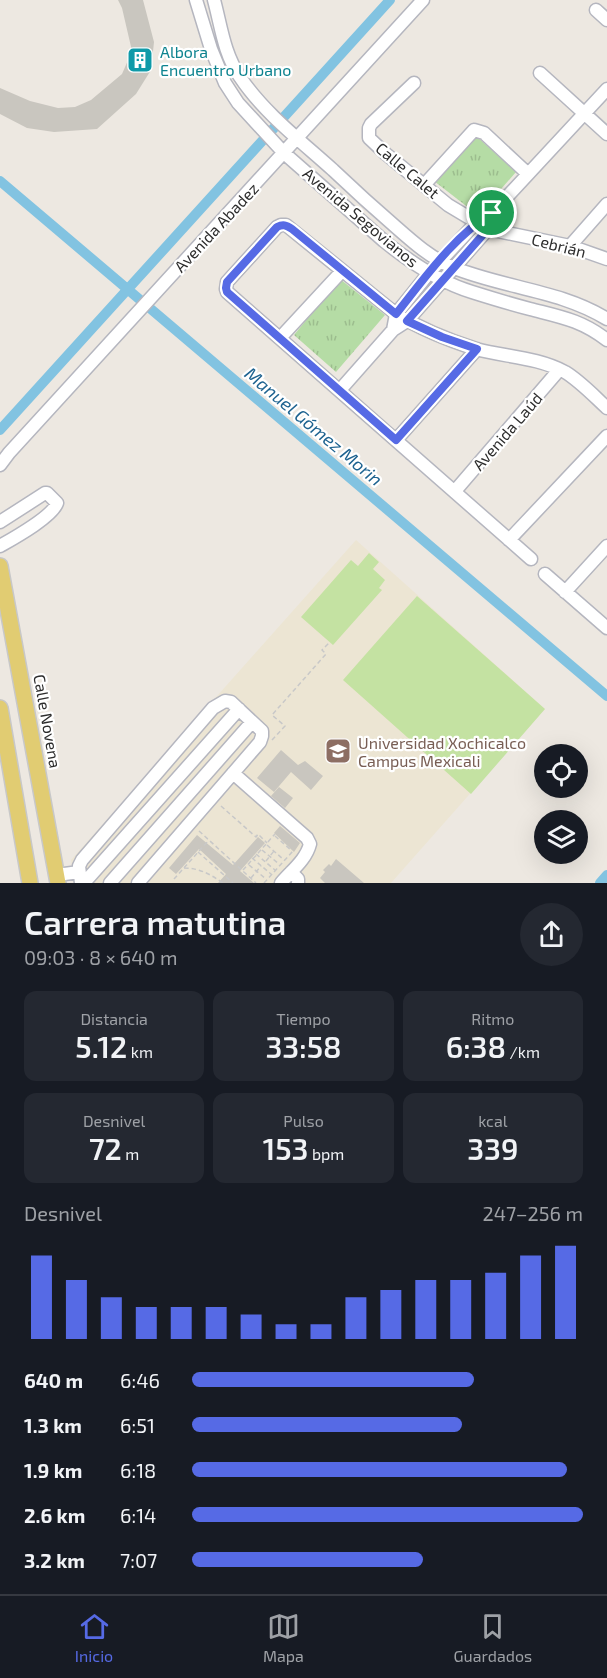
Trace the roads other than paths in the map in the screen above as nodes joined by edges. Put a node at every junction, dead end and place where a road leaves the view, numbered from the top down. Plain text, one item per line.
1 (196, 0) edge
2 (214, 0) edge
3 (423, 0) edge
4 (596, 10) dead end
5 (607, 20) edge
6 (540, 73) dead end
7 (414, 83) dead end
8 (607, 89) edge
9 (265, 108) junction
10 (585, 114) junction
11 (255, 122) junction
12 (607, 134) edge
13 (294, 135) junction
14 (281, 149) junction
15 (310, 149) junction
16 (297, 164) junction
17 (328, 165) junction
18 (528, 174) junction
19 (315, 179) junction
20 (425, 184) junction
21 (607, 204) edge
22 (492, 213) junction
23 (476, 223) junction
24 (488, 229) junction
25 (570, 246) junction
26 (607, 259) edge
27 (439, 261) junction
28 (454, 267) junction
29 (342, 271) junction
30 (429, 273) junction
31 (443, 281) junction
32 (401, 318) junction
33 (607, 318) edge
34 (280, 338) junction
35 (607, 340) edge
36 (477, 349) junction
37 (559, 370) junction
38 (340, 390) junction
39 (607, 408) edge
40 (607, 436) edge
41 (396, 440) junction
42 (4, 455) edge
43 (0, 465) edge
44 (455, 491) junction
45 (0, 522) edge
46 (509, 540) junction
47 (0, 546) edge
48 (607, 546) edge
49 (531, 559) dead end
50 (0, 566) edge
51 (545, 574) dead end
52 (565, 592) junction
53 (607, 628) edge
54 (0, 708) edge
55 (239, 709) junction
56 (252, 722) junction
57 (233, 773) junction
58 (285, 866) junction
59 (58, 879) edge
60 (81, 879) edge
61 (276, 879) edge
62 (30, 883) edge
63 (110, 883) edge
64 (138, 883) edge
65 (298, 883) edge

1 - 11 street, Avenida Segovianos
2 - 9 street, Avenida Segovianos
3 - 13 street, Avenida Abadez
4 - 5 street
6 - 10 street
7 - 20 street, Calle Calet
8 - 10 street
9 - 11 street
9 - 13 street, Avenida Segovianos
10 - 12 street
10 - 18 street
11 - 14 street, Avenida Segovianos
13 - 14 street, Avenida Abadez
13 - 15 street, Avenida Segovianos
14 - 16 street, Avenida Segovianos
14 - 42 street, Avenida Abadez
15 - 16 street
15 - 17 street, Avenida Segovianos
16 - 19 street, Avenida Segovianos
17 - 19 street
17 - 27 street, Avenida Segovianos
18 - 20 street
18 - 22 street
19 - 30 street, Avenida Segovianos
20 - 23 street, Calle Calet
21 - 25 street
22 - 23 street
22 - 24 street
23 - 24 street, Cebrián
23 - 27 street
24 - 25 street, Cebrián
24 - 28 street
25 - 26 street, Cebrián
27 - 28 street, Avenida Segovianos
27 - 30 street
28 - 31 street
28 - 33 street, Avenida Segovianos
29 - 32 street
29 - 34 street
29 - 34 street
30 - 31 street, Avenida Segovianos
30 - 32 street
31 - 32 street
31 - 35 street, Avenida Segovianos
32 - 36 street
32 - 38 street
34 - 38 street
36 - 37 street
36 - 41 street
37 - 39 street
37 - 44 street, Avenida Laúd
38 - 41 street
40 - 46 street
41 - 44 street
42 - 43 street, Avenida Abadez
44 - 46 street
45 - 47 street
46 - 49 street
48 - 52 street
50 - 59 main road, Calle Novena
51 - 52 street
52 - 53 street
54 - 62 main road
55 - 56 street
55 - 60 street
55 - 60 street
56 - 57 street
56 - 63 street
57 - 58 street
57 - 64 street
58 - 61 street
58 - 65 street
59 - 60 street

